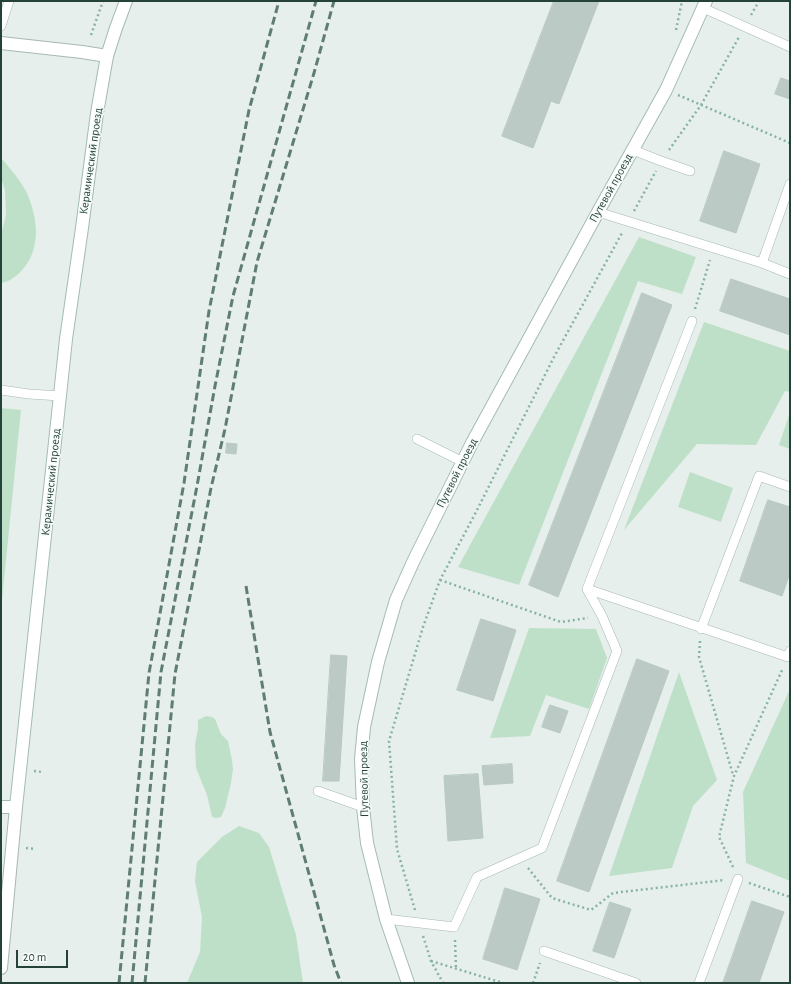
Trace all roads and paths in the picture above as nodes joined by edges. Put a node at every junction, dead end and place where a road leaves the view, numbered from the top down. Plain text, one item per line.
1 (9, 1) edge
2 (103, 1) edge
3 (126, 1) edge
4 (759, 1) edge
5 (704, 5) edge
6 (1, 26) edge
7 (745, 26) junction
8 (91, 35) dead end
9 (1, 43) edge
10 (790, 47) edge
11 (107, 56) junction
12 (666, 90) junction
13 (701, 105) junction
14 (790, 143) edge
15 (633, 150) junction
16 (661, 161) junction
17 (690, 171) dead end
18 (790, 184) edge
19 (598, 212) junction
20 (628, 221) junction
21 (713, 248) junction
22 (762, 263) junction
23 (790, 274) edge
24 (692, 321) joint
25 (1, 390) edge
26 (60, 396) junction
27 (417, 440) dead end
28 (463, 462) junction
29 (790, 487) edge
30 (440, 580) junction
31 (588, 589) junction
32 (602, 616) junction
33 (701, 628) junction
34 (789, 654) edge
35 (734, 776) junction
36 (318, 791) dead end
37 (1, 807) edge
38 (16, 807) junction
39 (363, 807) junction
40 (520, 858) junction
41 (738, 879) junction
42 (790, 897) edge
43 (386, 919) junction
44 (420, 923) junction
45 (454, 927) junction
46 (544, 951) joint
47 (431, 961) junction
48 (1, 968) edge
49 (456, 969) junction
50 (408, 983) edge
51 (443, 983) edge
52 (503, 983) edge
53 (533, 983) edge
54 (636, 983) edge
55 (699, 983) edge

1 - 6 lane
2 - 8 path
3 - 11 street, Керамический проезд
4 - 7 path
5 - 7 lane
5 - 12 street, Путевой проезд
7 - 10 lane
7 - 13 path
9 - 11 street
11 - 26 street, Керамический проезд
12 - 13 path
12 - 15 street, Путевой проезд
13 - 14 path
13 - 16 path
15 - 16 lane
15 - 19 street, Путевой проезд
16 - 17 lane
16 - 20 path
18 - 22 lane
19 - 20 lane
19 - 28 street, Путевой проезд
20 - 21 lane
20 - 30 path
21 - 22 lane
21 - 24 path
22 - 23 lane
24 - 31 lane
25 - 26 lane
26 - 38 street, Керамический проезд
27 - 28 lane
28 - 39 street, Путевой проезд
29 - 33 lane
30 - 32 path
30 - 44 path
31 - 32 lane
31 - 33 lane
32 - 40 lane
33 - 34 lane
33 - 35 path
34 - 35 path
35 - 41 path
36 - 39 lane
37 - 38 street
38 - 48 street, Керамический проезд
39 - 43 street, Путевой проезд
40 - 41 path
40 - 45 lane
41 - 42 path
41 - 55 lane
43 - 44 lane
43 - 50 street, Путевой проезд
44 - 45 lane
44 - 47 path
45 - 49 path
46 - 53 path
46 - 54 lane
47 - 49 path
47 - 51 path
49 - 52 path

